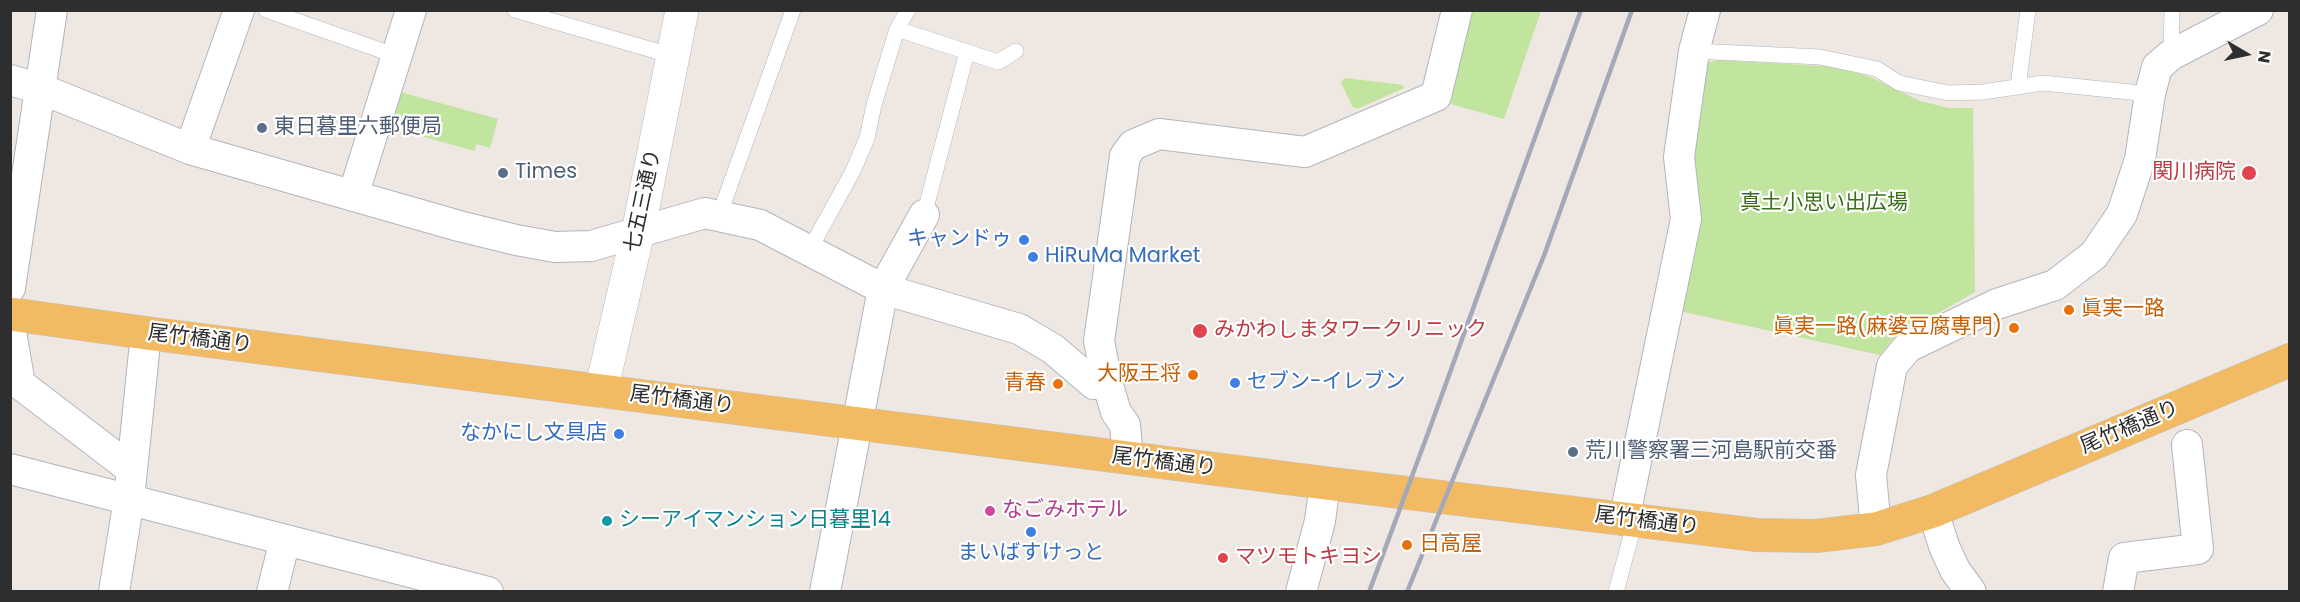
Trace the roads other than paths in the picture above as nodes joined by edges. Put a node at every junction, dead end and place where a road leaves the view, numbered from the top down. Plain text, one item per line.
1 (52, 10) edge
2 (239, 10) edge
3 (266, 10) edge
4 (411, 10) edge
5 (515, 10) edge
6 (682, 10) edge
7 (794, 10) edge
8 (908, 10) edge
9 (1457, 10) edge
10 (1705, 10) edge
11 (2028, 10) edge
12 (2172, 10) edge
13 (2258, 10) edge
14 (897, 29) junction
15 (1016, 51) dead end
16 (1694, 51) junction
17 (967, 52) junction
18 (2171, 55) junction
19 (397, 56) junction
20 (673, 56) junction
21 (10, 80) edge
22 (2018, 87) junction
23 (41, 89) junction
24 (2150, 94) junction
25 (190, 150) junction
26 (353, 196) junction
27 (924, 215) joint
28 (719, 216) junction
29 (638, 232) junction
30 (810, 249) junction
31 (10, 288) edge
32 (883, 289) junction
33 (10, 314) edge
34 (10, 326) edge
35 (146, 333) junction
36 (2289, 360) edge
37 (1107, 381) junction
38 (601, 391) junction
39 (858, 423) junction
40 (2187, 445) dead end
41 (1128, 458) junction
42 (10, 469) edge
43 (131, 469) junction
44 (1324, 483) junction
45 (129, 499) junction
46 (1933, 512) junction
47 (1629, 520) junction
48 (1876, 529) junction
49 (285, 540) junction
50 (404, 581) edge
51 (114, 591) edge
52 (272, 591) edge
53 (488, 591) edge
54 (825, 591) edge
55 (1302, 591) edge
56 (1616, 591) edge
57 (1971, 591) edge
58 (2118, 591) edge

1 - 23 street
2 - 25 street
3 - 19 lane
4 - 19 street
5 - 20 lane
6 - 20 street, 七五三通り
7 - 28 lane
8 - 14 lane
9 - 37 street
10 - 16 street
11 - 22 lane
12 - 18 lane
13 - 18 street
14 - 17 lane
14 - 30 lane
15 - 17 lane
16 - 22 lane
16 - 47 street
17 - 27 lane
18 - 24 street
19 - 26 street
20 - 29 street, 七五三通り
21 - 23 street
22 - 24 lane
23 - 25 street
23 - 31 street
24 - 48 street
25 - 26 street
26 - 29 street
27 - 32 street
28 - 29 street
28 - 30 street
29 - 38 street, 七五三通り
30 - 32 street
32 - 37 street
32 - 39 street
33 - 35 main road, 尾竹橋通り
34 - 43 street
35 - 38 main road, 尾竹橋通り
35 - 43 street
36 - 46 main road, 尾竹橋通り
37 - 41 street
38 - 39 main road, 尾竹橋通り
39 - 41 main road, 尾竹橋通り
39 - 54 street
40 - 58 street
41 - 44 main road, 尾竹橋通り
42 - 45 street
43 - 45 street
44 - 47 main road, 尾竹橋通り
44 - 55 street
45 - 49 street
45 - 51 street
46 - 48 main road, 尾竹橋通り
46 - 57 street
47 - 48 main road, 尾竹橋通り
47 - 56 lane
49 - 50 street
49 - 52 street
50 - 53 street

